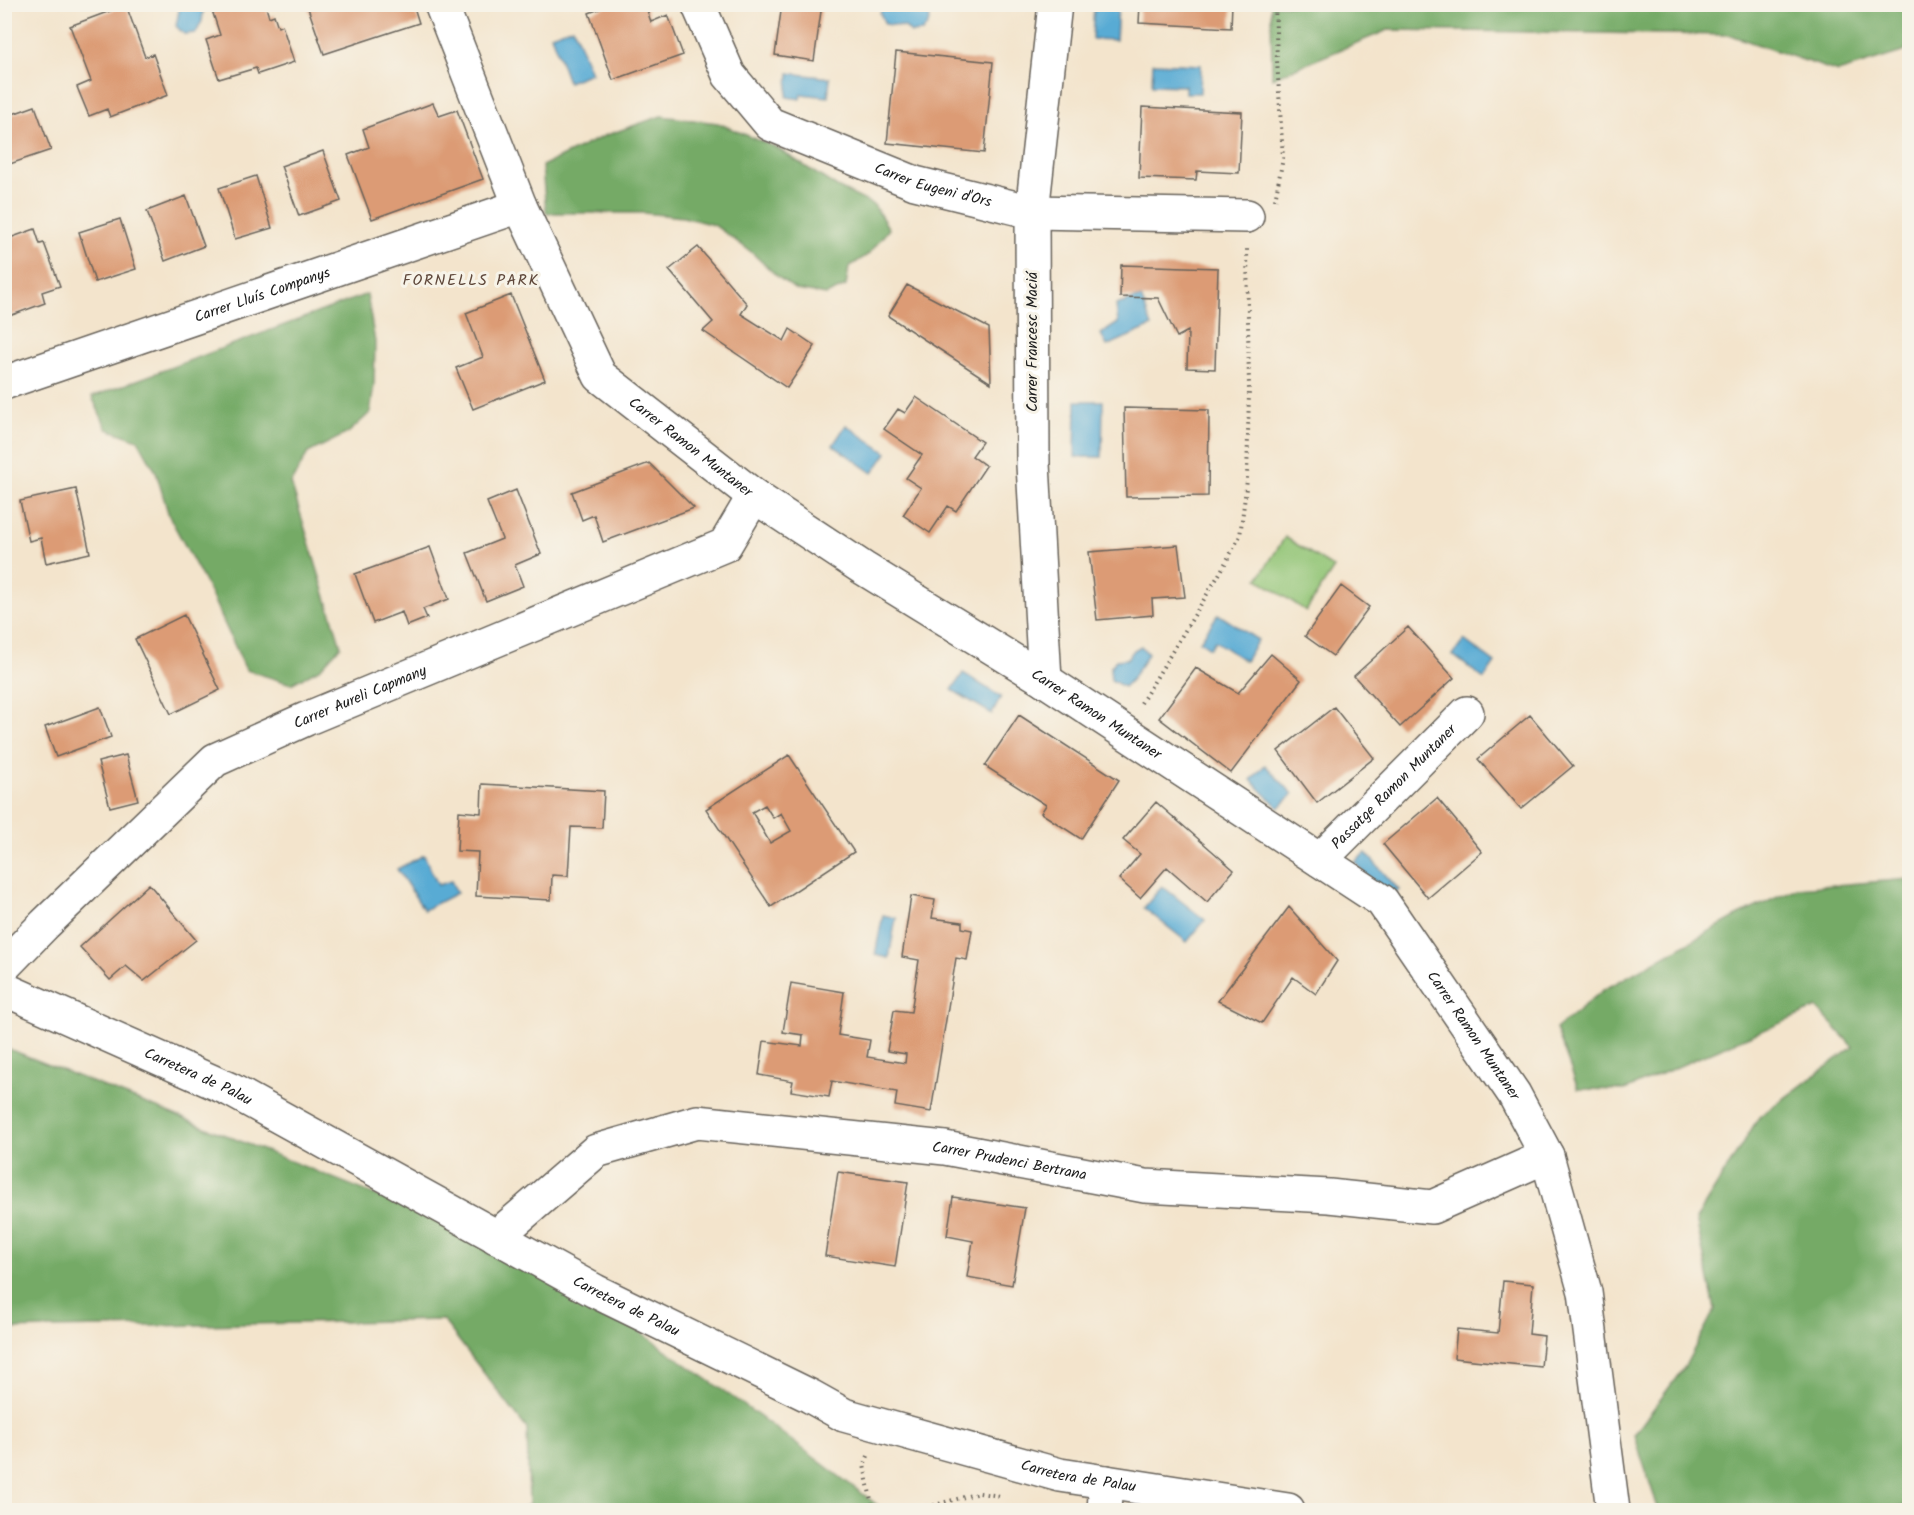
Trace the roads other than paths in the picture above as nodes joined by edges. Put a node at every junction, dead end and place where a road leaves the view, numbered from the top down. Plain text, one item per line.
1 (441, 4) edge
2 (698, 4) edge
3 (1055, 4) edge
4 (520, 206) junction
5 (1032, 212) junction
6 (1247, 216) road end
7 (4, 383) edge
8 (754, 496) junction
9 (1045, 680) junction
10 (1467, 713) dead end
11 (1320, 860) junction
12 (4, 966) edge
13 (4, 989) edge
14 (1547, 1156) junction
15 (496, 1237) junction
16 (1105, 1496) edge
17 (1288, 1510) edge
18 (1613, 1510) edge

1 - 4 street, Carrer Ramon Muntaner
2 - 5 street, Carrer Eugeni d'Ors
3 - 5 street, Carrer Francesc Maciá
4 - 7 street, Carrer Lluís Companys
4 - 8 street, Carrer Ramon Muntaner
5 - 6 street, Carrer Eugeni d'Ors
5 - 9 street, Carrer Francesc Maciá
8 - 9 street, Carrer Ramon Muntaner
8 - 12 street, Carrer Aureli Capmany
9 - 11 street, Carrer Ramon Muntaner
10 - 11 street, Passatge Ramon Muntaner
11 - 14 street, Carrer Ramon Muntaner
13 - 15 street, Carretera de Palau
14 - 15 street, Carrer Prudenci Bertrana
14 - 18 street, Carrer Ramon Muntaner
15 - 16 street, Carretera de Palau
16 - 17 street, Carretera de Palau

